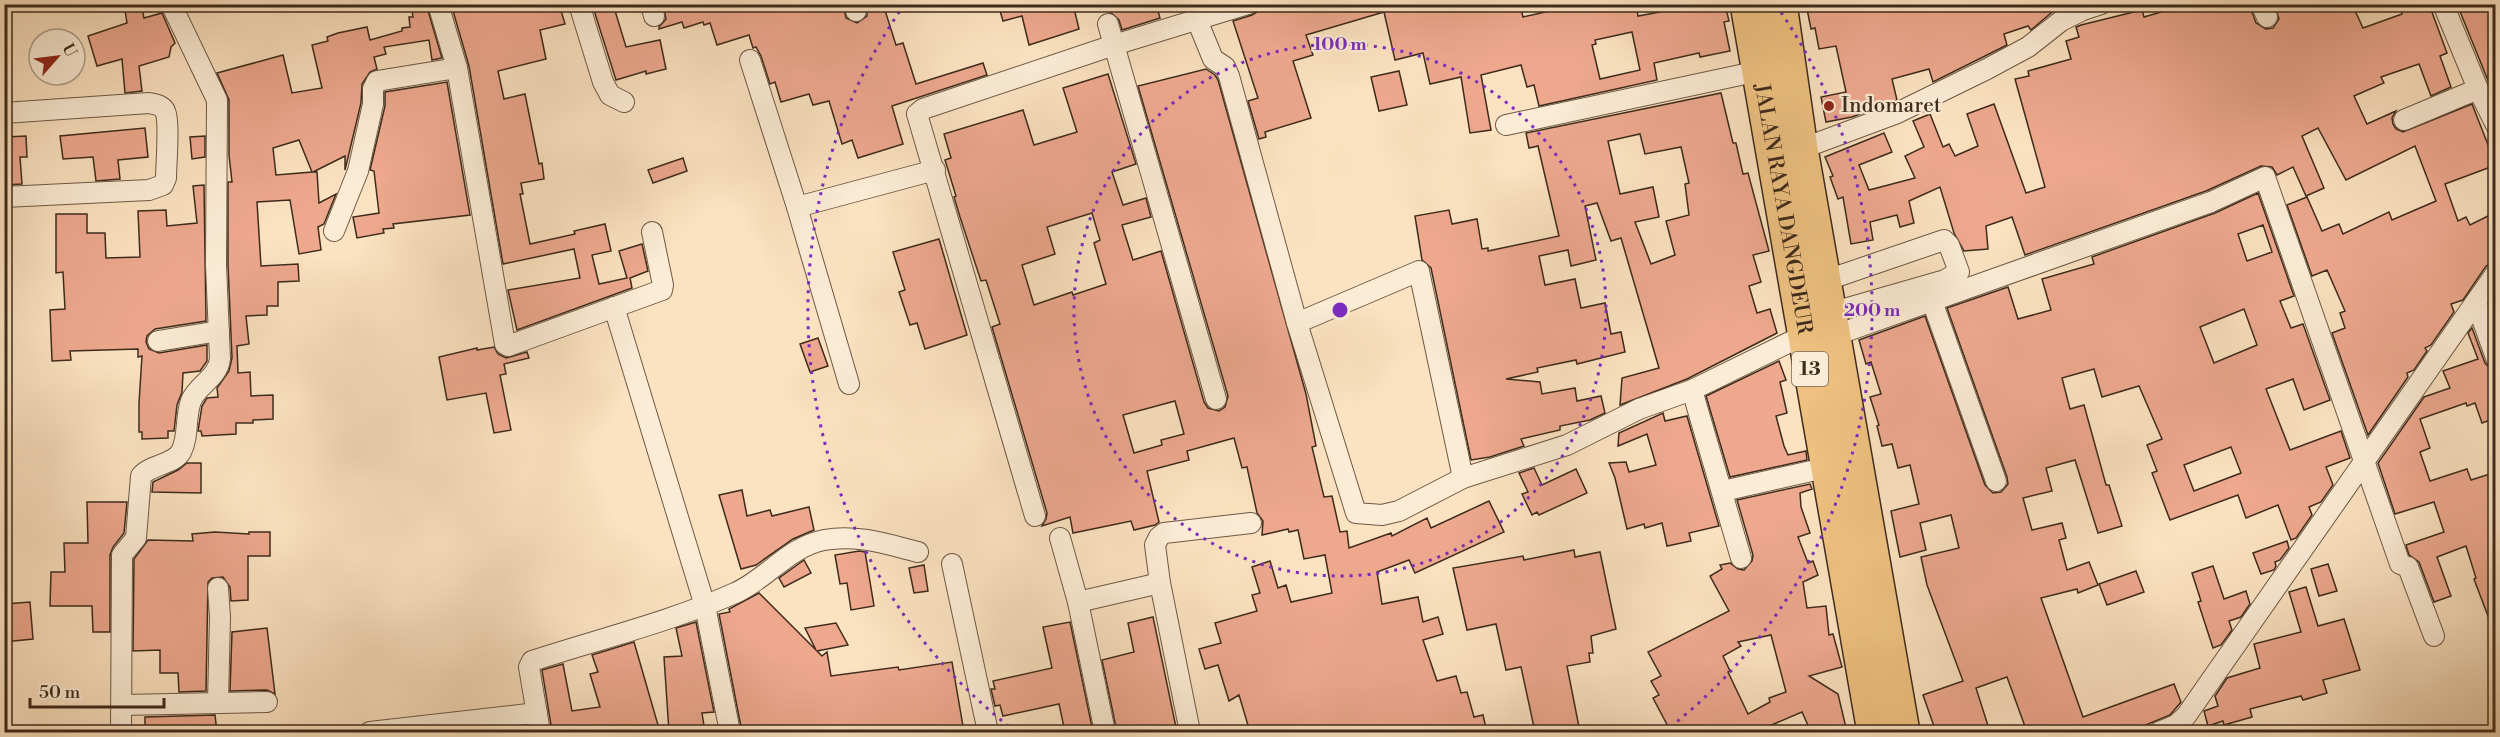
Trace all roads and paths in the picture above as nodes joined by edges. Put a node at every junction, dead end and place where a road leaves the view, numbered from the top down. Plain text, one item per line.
1 (171, 4) edge
2 (438, 4) edge
3 (579, 4) edge
4 (1248, 4) edge
5 (1747, 4) edge
6 (1780, 4) edge
7 (2101, 4) edge
8 (2444, 4) edge
9 (1197, 20) junction
10 (1108, 24) dead end
11 (1114, 45) junction
12 (750, 60) dead end
13 (457, 68) junction
14 (1758, 71) junction
15 (2478, 89) junction
16 (624, 102) dead end
17 (4, 113) edge
18 (2404, 120) dead end
19 (1506, 125) dead end
20 (2496, 125) edge
21 (1802, 149) junction
22 (935, 170) junction
23 (4, 197) edge
24 (797, 207) junction
25 (334, 231) dead end
26 (652, 232) dead end
27 (2496, 273) edge
28 (1824, 281) junction
29 (1932, 301) junction
30 (2476, 302) junction
31 (614, 307) junction
32 (1297, 323) junction
33 (1822, 328) junction
34 (219, 331) junction
35 (158, 341) dead end
36 (2496, 358) edge
37 (849, 384) dead end
38 (1692, 390) junction
39 (1216, 399) dead end
40 (2364, 460) junction
41 (1829, 466) junction
42 (1463, 478) junction
43 (1996, 481) dead end
44 (1723, 491) junction
45 (1035, 516) dead end
46 (1251, 523) dead end
47 (1060, 538) dead end
48 (918, 552) dead end
49 (1741, 558) dead end
50 (952, 564) dead end
51 (1160, 583) junction
52 (218, 588) dead end
53 (1078, 602) junction
54 (705, 606) junction
55 (2434, 636) dead end
56 (218, 702) junction
57 (267, 702) dead end
58 (122, 705) junction
59 (537, 713) junction
60 (121, 732) edge
61 (370, 732) edge
62 (540, 732) edge
63 (730, 732) edge
64 (988, 732) edge
65 (1105, 732) edge
66 (1190, 732) edge
67 (1874, 732) edge
68 (1903, 732) edge
69 (2159, 732) edge

1 - 34 street
2 - 13 street
3 - 16 street
4 - 9 street
5 - 14 highway, JALAN RAYA DANGDEUR / 13
6 - 21 highway, JALAN RAYA DANGDEUR / 13
7 - 21 street
8 - 15 street
9 - 11 street
9 - 32 street
10 - 11 street
11 - 22 street
11 - 39 street
12 - 24 street
13 - 25 street
13 - 31 street
14 - 19 street
14 - 33 highway, JALAN RAYA DANGDEUR / 13
15 - 18 street
15 - 20 street
17 - 23 street
21 - 28 highway, JALAN RAYA DANGDEUR / 13
22 - 24 street
22 - 45 street
24 - 37 street
26 - 31 street
27 - 30 street
28 - 33 highway, JALAN RAYA DANGDEUR / 13
28 - 33 street
29 - 33 street
29 - 40 street
29 - 43 street
30 - 36 street
30 - 40 street
31 - 54 street
32 - 42 street
32 - 42 street
33 - 38 street
33 - 41 highway, JALAN RAYA DANGDEUR / 13
33 - 68 highway, JALAN RAYA DANGDEUR / 13
34 - 35 street
34 - 58 street
38 - 42 street
38 - 44 street
40 - 55 street
40 - 69 street
41 - 44 street
41 - 67 highway, JALAN RAYA DANGDEUR / 13
44 - 49 street
46 - 51 street
47 - 53 street
48 - 54 street
50 - 64 street
51 - 53 street
51 - 66 street
52 - 56 street
53 - 65 street
54 - 59 street
54 - 63 street
56 - 57 street
56 - 58 street
58 - 60 street
59 - 61 street
59 - 62 street

